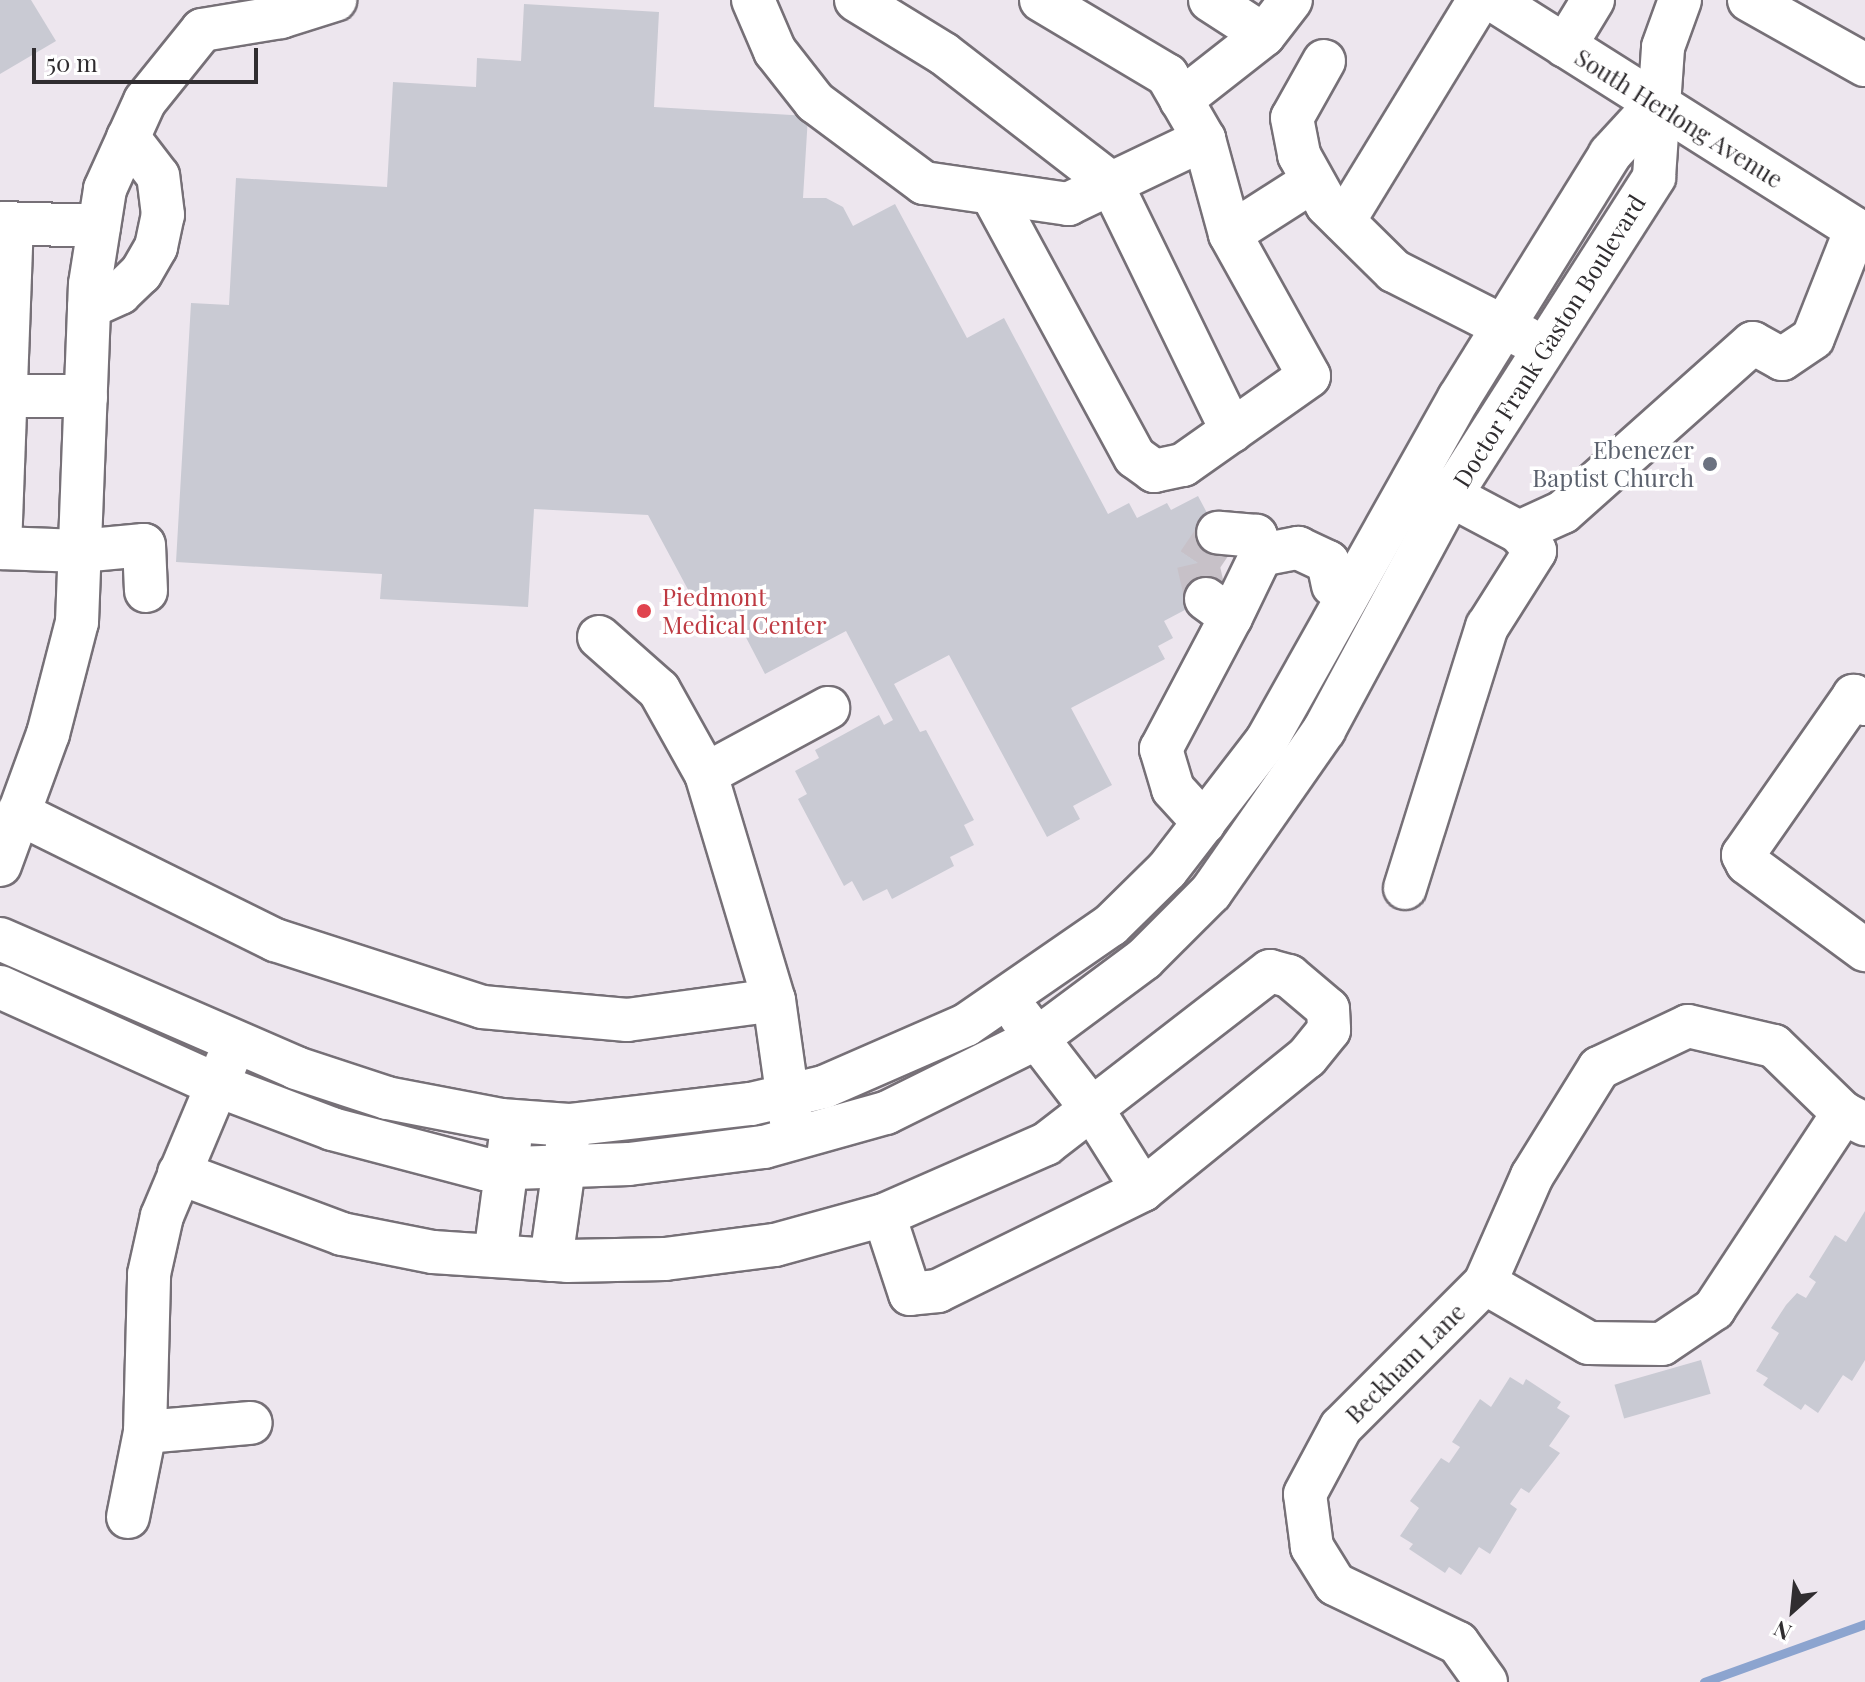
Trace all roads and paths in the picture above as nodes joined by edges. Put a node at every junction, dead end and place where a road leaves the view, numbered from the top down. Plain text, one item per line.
1 (335, 0) edge
2 (753, 0) edge
3 (856, 0) edge
4 (1041, 0) edge
5 (1210, 0) edge
6 (1291, 0) edge
7 (1479, 0) edge
8 (1493, 0) edge
9 (1593, 0) edge
10 (1680, 0) edge
11 (1749, 0) edge
12 (1264, 35) junction
13 (1565, 46) junction
14 (1324, 61) dead end
15 (1865, 65) edge
16 (1181, 100) junction
17 (1656, 104) junction
18 (128, 137) junction
19 (1204, 139) junction
20 (1313, 181) junction
21 (1111, 183) junction
22 (993, 196) junction
23 (1344, 221) junction
24 (6, 224) edge
25 (99, 226) junction
26 (1860, 232) edge
27 (1230, 234) junction
28 (89, 307) junction
29 (1505, 324) junction
30 (1543, 349) junction
31 (2, 395) edge
32 (86, 397) junction
33 (1232, 431) junction
34 (1413, 473) junction
35 (1449, 498) junction
36 (1519, 532) junction
37 (1218, 533) dead end
38 (0, 548) edge
39 (80, 551) junction
40 (1266, 556) junction
41 (1342, 588) junction
42 (146, 591) dead end
43 (599, 637) dead end
44 (1865, 704) edge
45 (828, 708) dead end
46 (706, 774) junction
47 (18, 813) junction
48 (1204, 823) junction
49 (0, 865) edge
50 (1405, 888) dead end
51 (0, 939) edge
52 (1865, 950) edge
53 (0, 987) edge
54 (774, 1000) junction
55 (1005, 1000) junction
56 (1039, 1037) junction
57 (234, 1041) junction
58 (219, 1086) junction
59 (790, 1095) junction
60 (1094, 1112) junction
61 (1854, 1119) edge
62 (512, 1121) junction
63 (569, 1125) junction
64 (792, 1139) junction
65 (567, 1167) junction
66 (508, 1168) junction
67 (179, 1173) junction
68 (1143, 1190) junction
69 (884, 1215) junction
70 (495, 1256) junction
71 (551, 1260) junction
72 (1485, 1283) junction
73 (251, 1423) dead end
74 (145, 1432) junction
75 (128, 1517) dead end
76 (1486, 1682) edge

1 - 18 street
2 - 22 street
3 - 21 street
4 - 16 street
5 - 12 street
6 - 12 street
7 - 23 street
8 - 13 street, South Herlong Avenue
9 - 13 street
10 - 17 street
11 - 15 street
12 - 16 street
13 - 17 street, South Herlong Avenue
14 - 20 street
16 - 19 street
17 - 26 street, South Herlong Avenue
17 - 29 street, Doctor Frank Gaston Boulevard
17 - 30 street, Doctor Frank Gaston Boulevard
18 - 25 street
18 - 28 street
19 - 21 street
19 - 27 street
20 - 23 street
20 - 27 street
21 - 22 street
21 - 33 street
22 - 33 street
23 - 29 street
24 - 25 street
24 - 31 street
25 - 28 street
26 - 36 street
27 - 33 street
28 - 32 street
29 - 30 street
29 - 34 street, Doctor Frank Gaston Boulevard
30 - 35 street, Doctor Frank Gaston Boulevard
31 - 32 street
31 - 38 street
32 - 39 street
34 - 35 street
34 - 41 street, Doctor Frank Gaston Boulevard
35 - 36 street
35 - 56 street, Doctor Frank Gaston Boulevard
36 - 50 street
37 - 40 street
38 - 39 street
39 - 42 street
39 - 47 street
40 - 41 street
40 - 48 street
41 - 48 street, Doctor Frank Gaston Boulevard
43 - 46 street
44 - 52 street
45 - 46 street
46 - 54 street
47 - 49 street
47 - 54 street
48 - 55 street, Doctor Frank Gaston Boulevard
51 - 57 street, Doctor Frank Gaston Boulevard
53 - 58 street, Doctor Frank Gaston Boulevard
54 - 59 street
55 - 56 street
55 - 59 street, Doctor Frank Gaston Boulevard
56 - 60 street
56 - 64 street, Doctor Frank Gaston Boulevard
57 - 58 street
57 - 62 street, Doctor Frank Gaston Boulevard
58 - 66 street, Doctor Frank Gaston Boulevard
58 - 67 street
59 - 63 street, Doctor Frank Gaston Boulevard
59 - 64 street
60 - 68 street
60 - 68 street
60 - 69 street
61 - 72 street, Beckham Lane
61 - 72 street, Beckham Lane
62 - 63 street, Doctor Frank Gaston Boulevard
62 - 66 street
63 - 65 street
64 - 65 street, Doctor Frank Gaston Boulevard
65 - 66 street, Doctor Frank Gaston Boulevard
65 - 71 street
66 - 70 street
67 - 70 street
67 - 74 street
68 - 69 street
69 - 71 street
70 - 71 street
72 - 76 street, Beckham Lane
73 - 74 street
74 - 75 street

